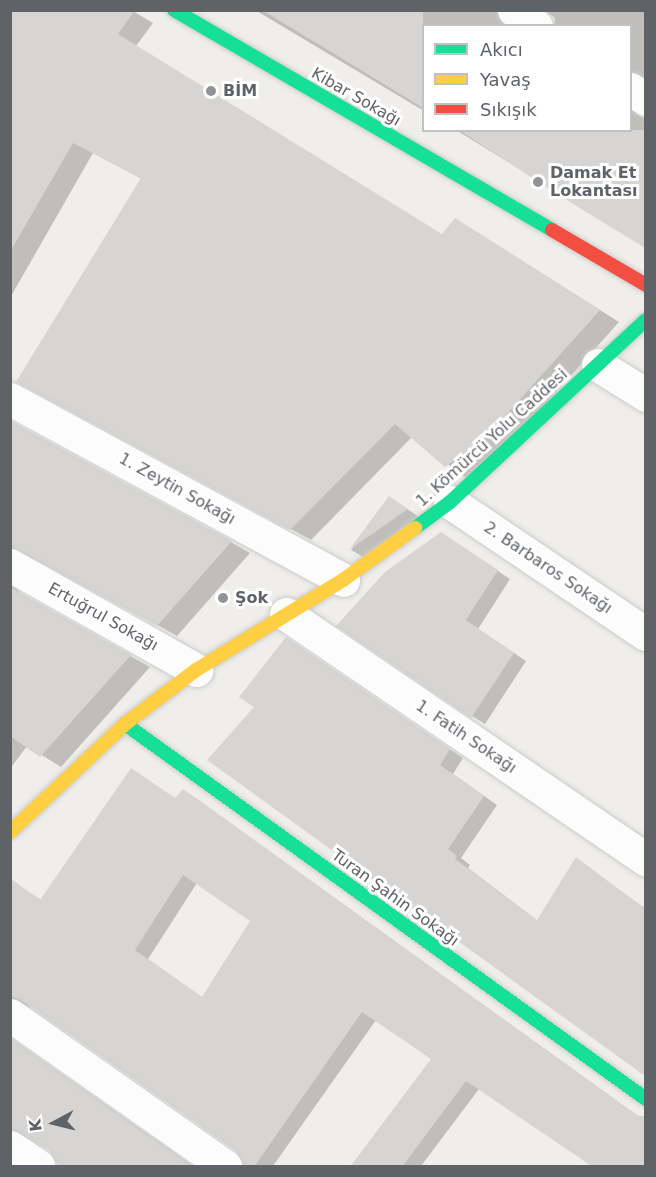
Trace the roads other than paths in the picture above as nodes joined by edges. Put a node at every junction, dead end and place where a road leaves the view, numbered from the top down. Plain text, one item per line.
1 (174, 10) edge
2 (514, 10) edge
3 (533, 24) edge
4 (632, 90) edge
5 (645, 99) edge
6 (645, 285) edge
7 (645, 320) edge
8 (598, 365) junction
9 (645, 395) edge
10 (10, 399) edge
11 (450, 502) junction
12 (10, 565) edge
13 (343, 580) junction
14 (286, 614) junction
15 (645, 634) edge
16 (196, 670) junction
17 (125, 724) junction
18 (10, 832) edge
19 (645, 860) edge
20 (10, 1015) edge
21 (645, 1099) edge
22 (10, 1147) edge
23 (38, 1167) edge
24 (225, 1167) edge

1 - 6 street, Kibar Sokağı
2 - 3 street
4 - 5 street
7 - 8 street, 1. Kömürcü Yolu Caddesi
8 - 9 street
8 - 11 street, 1. Kömürcü Yolu Caddesi
10 - 13 street, 1. Zeytin Sokağı
11 - 13 street, 1. Kömürcü Yolu Caddesi
11 - 15 street, 2. Barbaros Sokağı
12 - 16 street, Ertuğrul Sokağı
13 - 14 street, 1. Kömürcü Yolu Caddesi
14 - 16 street, 1. Kömürcü Yolu Caddesi
14 - 19 street, 1. Fatih Sokağı
16 - 17 street, 1. Kömürcü Yolu Caddesi
17 - 18 street, 1. Kömürcü Yolu Caddesi
17 - 21 street, Turan Şahin Sokağı
20 - 24 street
22 - 23 street

